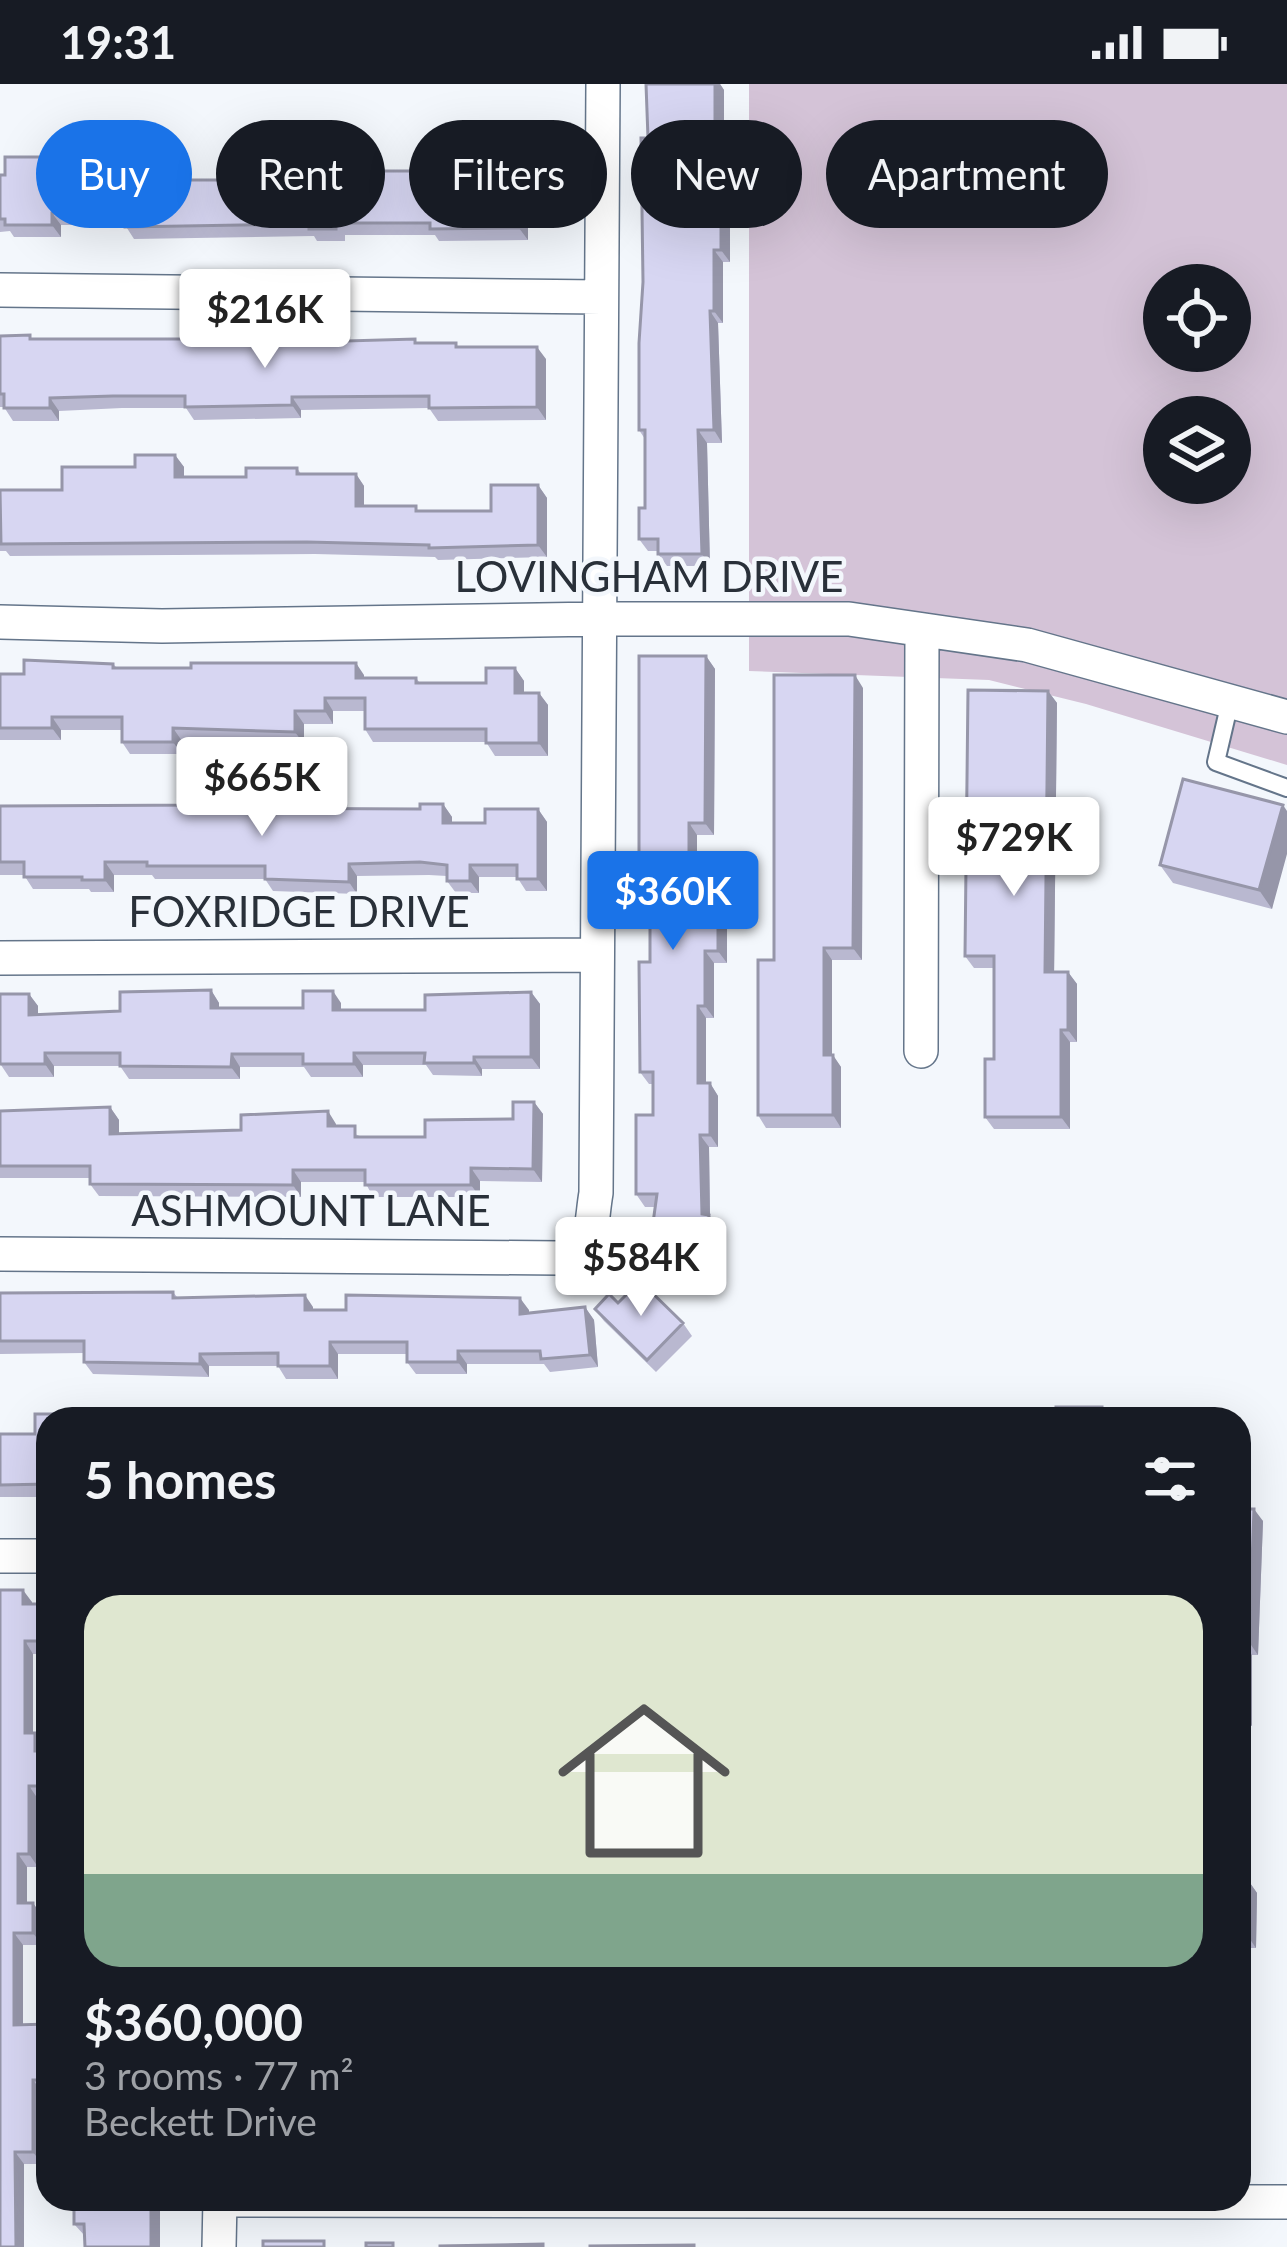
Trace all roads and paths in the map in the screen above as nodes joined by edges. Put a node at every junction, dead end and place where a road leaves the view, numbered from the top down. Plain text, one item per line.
1 (603, 84) edge
2 (0, 290) edge
3 (601, 297) junction
4 (599, 619) junction
5 (0, 622) edge
6 (922, 630) junction
7 (1230, 701) junction
8 (1287, 717) edge
9 (1287, 788) edge
10 (598, 956) junction
11 (0, 958) edge
12 (921, 1051) dead end
13 (0, 1254) edge
14 (0, 1556) edge
15 (36, 1556) edge
16 (1251, 2202) edge
17 (1287, 2202) edge
18 (220, 2211) edge
19 (219, 2247) edge

1 - 3 street
2 - 3 street
3 - 4 street
4 - 5 street, LOVINGHAM DRIVE
4 - 6 street, LOVINGHAM DRIVE
4 - 10 street
6 - 7 street, LOVINGHAM DRIVE
6 - 12 street
7 - 8 street, LOVINGHAM DRIVE
7 - 9 lane
10 - 11 street, FOXRIDGE DRIVE
10 - 13 street, ASHMOUNT LANE
14 - 15 street
16 - 17 street
18 - 19 street

